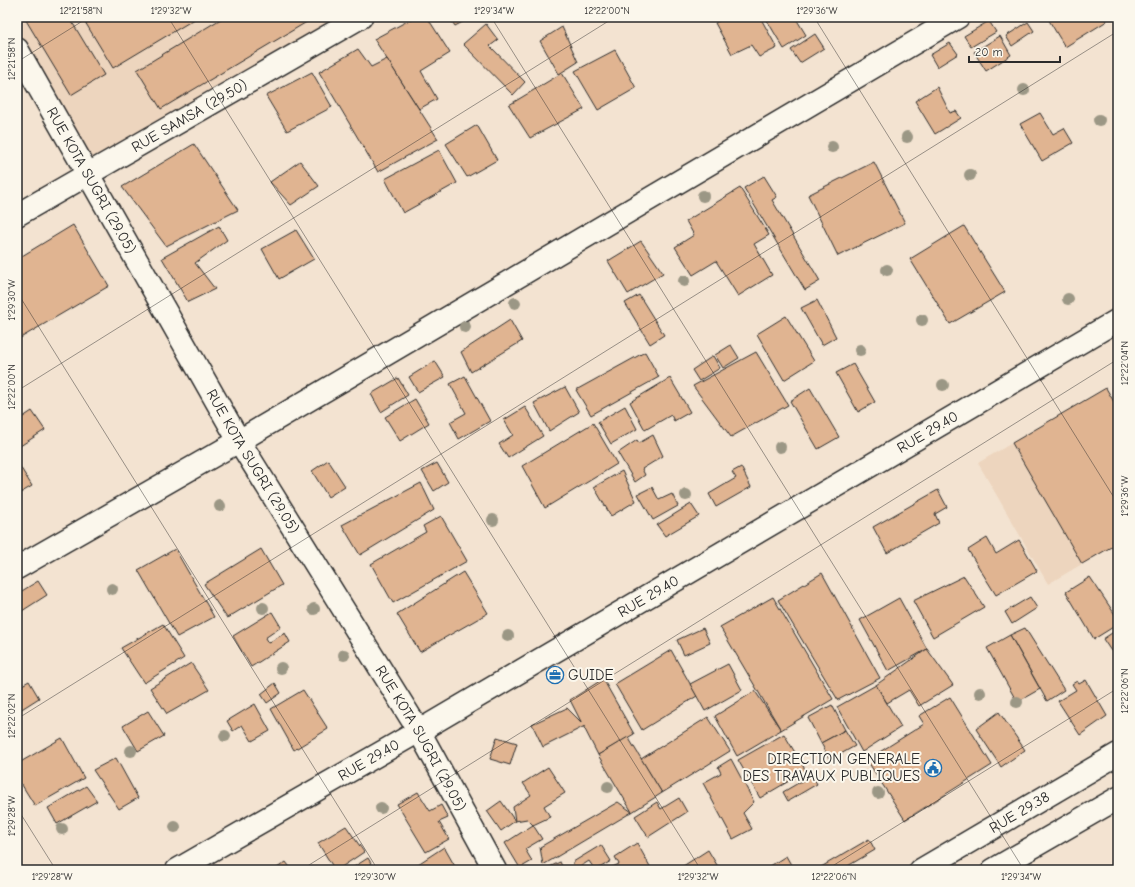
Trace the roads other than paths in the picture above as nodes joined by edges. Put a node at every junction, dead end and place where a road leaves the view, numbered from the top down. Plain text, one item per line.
1 (362, 17) edge
2 (958, 17) edge
3 (17, 49) edge
4 (88, 174) junction
5 (17, 216) edge
6 (1118, 320) edge
7 (239, 441) junction
8 (17, 568) edge
9 (419, 732) junction
10 (1118, 754) edge
11 (1118, 798) edge
12 (177, 870) edge
13 (495, 870) edge
14 (921, 870) edge
15 (993, 870) edge

1 - 4 street, RUE SAMSA (29.50)
2 - 7 street
3 - 4 street, RUE KOTA SUGRI (29.05)
4 - 5 street, RUE SAMSA (29.50)
4 - 7 street, RUE KOTA SUGRI (29.05)
6 - 9 street, RUE 29.40
7 - 8 street
7 - 9 street, RUE KOTA SUGRI (29.05)
9 - 12 street, RUE 29.40
9 - 13 street, RUE KOTA SUGRI (29.05)
10 - 14 street, RUE 29.38
11 - 15 street

